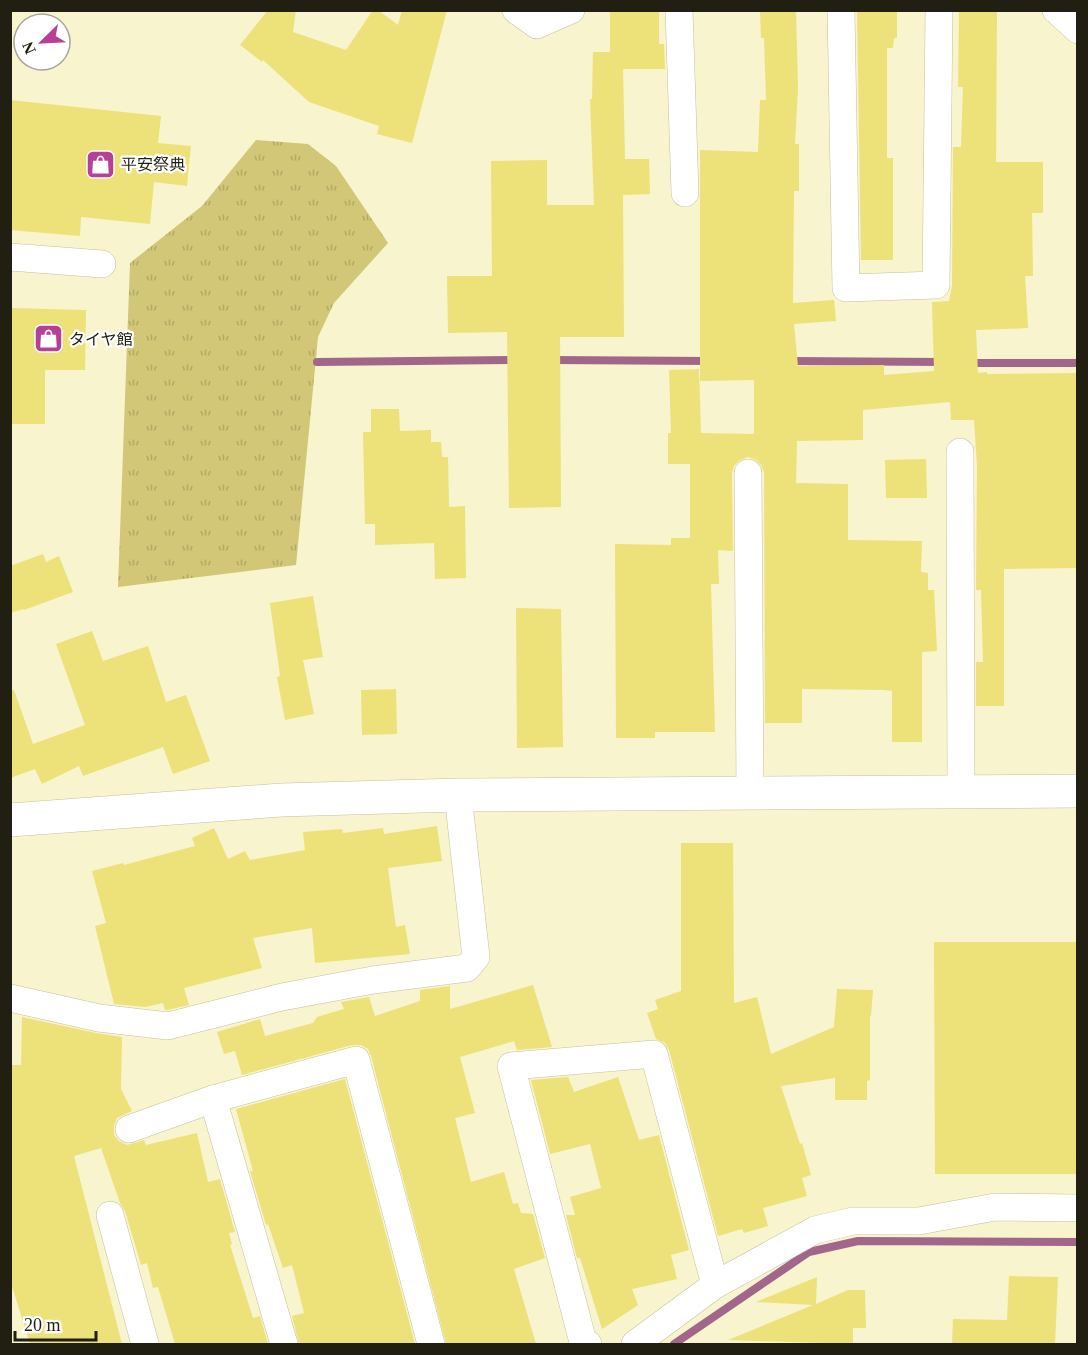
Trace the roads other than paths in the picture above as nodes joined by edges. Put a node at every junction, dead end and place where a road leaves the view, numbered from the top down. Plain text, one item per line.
1 (516, 10) edge
2 (571, 10) edge
3 (679, 10) edge
4 (841, 10) edge
5 (939, 10) edge
6 (1056, 10) edge
7 (1077, 30) edge
8 (685, 193) dead end
9 (10, 257) edge
10 (102, 264) dead end
11 (960, 452) dead end
12 (748, 473) dead end
13 (1077, 790) edge
14 (961, 791) junction
15 (750, 792) junction
16 (459, 795) junction
17 (10, 820) edge
18 (10, 998) edge
19 (213, 1099) junction
20 (129, 1129) dead end
21 (1077, 1208) edge
22 (110, 1215) dead end
23 (715, 1286) junction
24 (145, 1344) edge
25 (284, 1344) edge
26 (431, 1344) edge
27 (588, 1344) edge
28 (635, 1344) edge

1 - 2 street
3 - 8 street
4 - 5 street
6 - 7 street
9 - 10 street
11 - 14 street
12 - 15 street
13 - 14 street
14 - 15 street
15 - 16 street
16 - 17 street
16 - 18 street
19 - 20 street
19 - 25 street
19 - 26 street
21 - 23 street
22 - 24 street
23 - 27 street
23 - 28 street

